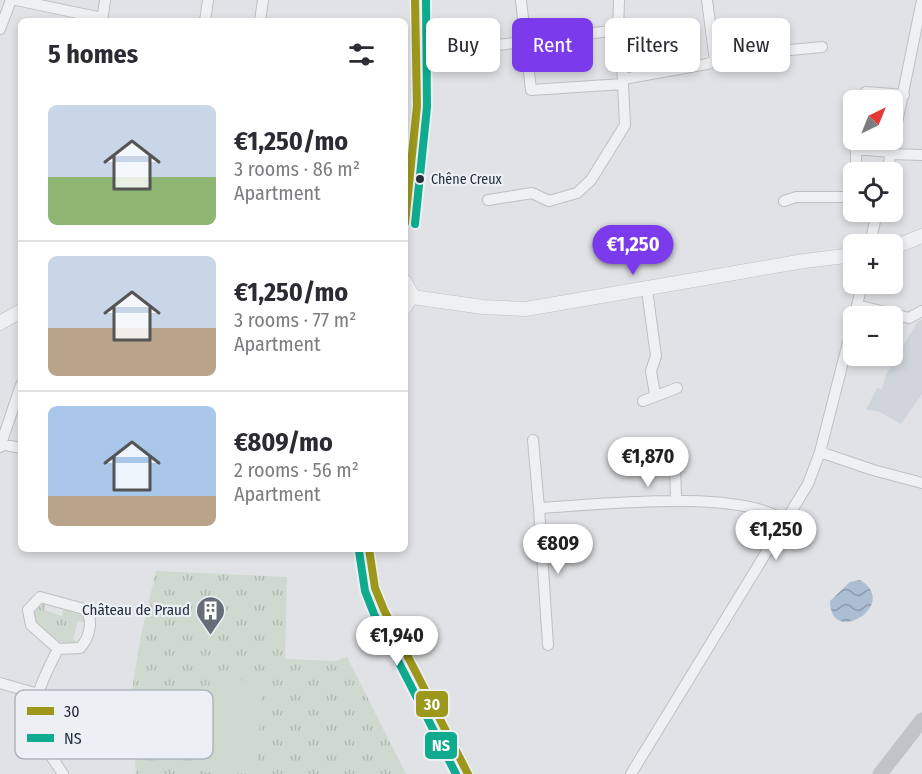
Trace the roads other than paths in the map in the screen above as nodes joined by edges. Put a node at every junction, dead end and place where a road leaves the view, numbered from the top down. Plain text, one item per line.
1 (11, 0) edge
2 (16, 0) edge
3 (105, 0) edge
4 (208, 0) edge
5 (263, 0) edge
6 (416, 0) edge
7 (521, 0) edge
8 (619, 0) edge
9 (707, 0) edge
10 (922, 0) edge
11 (93, 18) edge
12 (102, 18) edge
13 (205, 18) edge
14 (260, 18) edge
15 (523, 18) edge
16 (618, 18) edge
17 (0, 29) edge
18 (712, 38) edge
19 (512, 42) edge
20 (417, 43) junction
21 (822, 47) dead end
22 (790, 50) edge
23 (712, 62) edge
24 (529, 72) edge
25 (622, 72) edge
26 (623, 81) junction
27 (408, 83) edge
28 (417, 83) junction
29 (904, 95) joint
30 (879, 150) edge
31 (891, 153) junction
32 (922, 155) edge
33 (889, 162) edge
34 (408, 194) edge
35 (843, 198) edge
36 (488, 200) dead end
37 (784, 201) dead end
38 (922, 236) edge
39 (903, 244) edge
40 (843, 256) edge
41 (408, 286) edge
42 (647, 290) junction
43 (408, 302) edge
44 (922, 310) edge
45 (18, 312) edge
46 (903, 318) edge
47 (0, 323) edge
48 (843, 361) edge
49 (677, 388) dead end
50 (18, 394) edge
51 (654, 394) junction
52 (643, 401) dead end
53 (533, 440) dead end
54 (0, 445) edge
55 (18, 448) edge
56 (820, 452) junction
57 (675, 459) dead end
58 (922, 483) edge
59 (676, 501) junction
60 (539, 508) junction
61 (785, 521) junction
62 (369, 552) edge
63 (548, 645) dead end
64 (58, 649) junction
65 (0, 683) edge
66 (24, 690) edge
67 (40, 690) edge
68 (922, 720) edge
69 (54, 759) edge
70 (63, 774) edge
71 (468, 774) edge
72 (631, 774) edge
73 (879, 774) edge

1 - 17 street
2 - 11 street
3 - 12 street
4 - 13 street
5 - 14 street
6 - 20 street
7 - 15 street
8 - 16 street
9 - 18 street
10 - 29 street
19 - 20 street
20 - 28 street
21 - 22 street
23 - 26 street
24 - 26 street
25 - 26 street
26 - 36 street
27 - 28 street
28 - 34 street
29 - 31 street
30 - 31 street
31 - 32 street
31 - 33 street
35 - 37 street
38 - 39 street
40 - 42 street
41 - 43 street
42 - 43 street
42 - 51 street
44 - 46 street
45 - 47 street
48 - 56 street
49 - 51 street
50 - 54 street
51 - 52 street
53 - 60 street
54 - 55 street
56 - 58 street
56 - 61 street
57 - 59 street
59 - 60 street
59 - 61 street
60 - 63 street
61 - 72 street
62 - 71 street
64 - 64 street
64 - 67 street
65 - 66 street
68 - 73 main road
69 - 70 street

